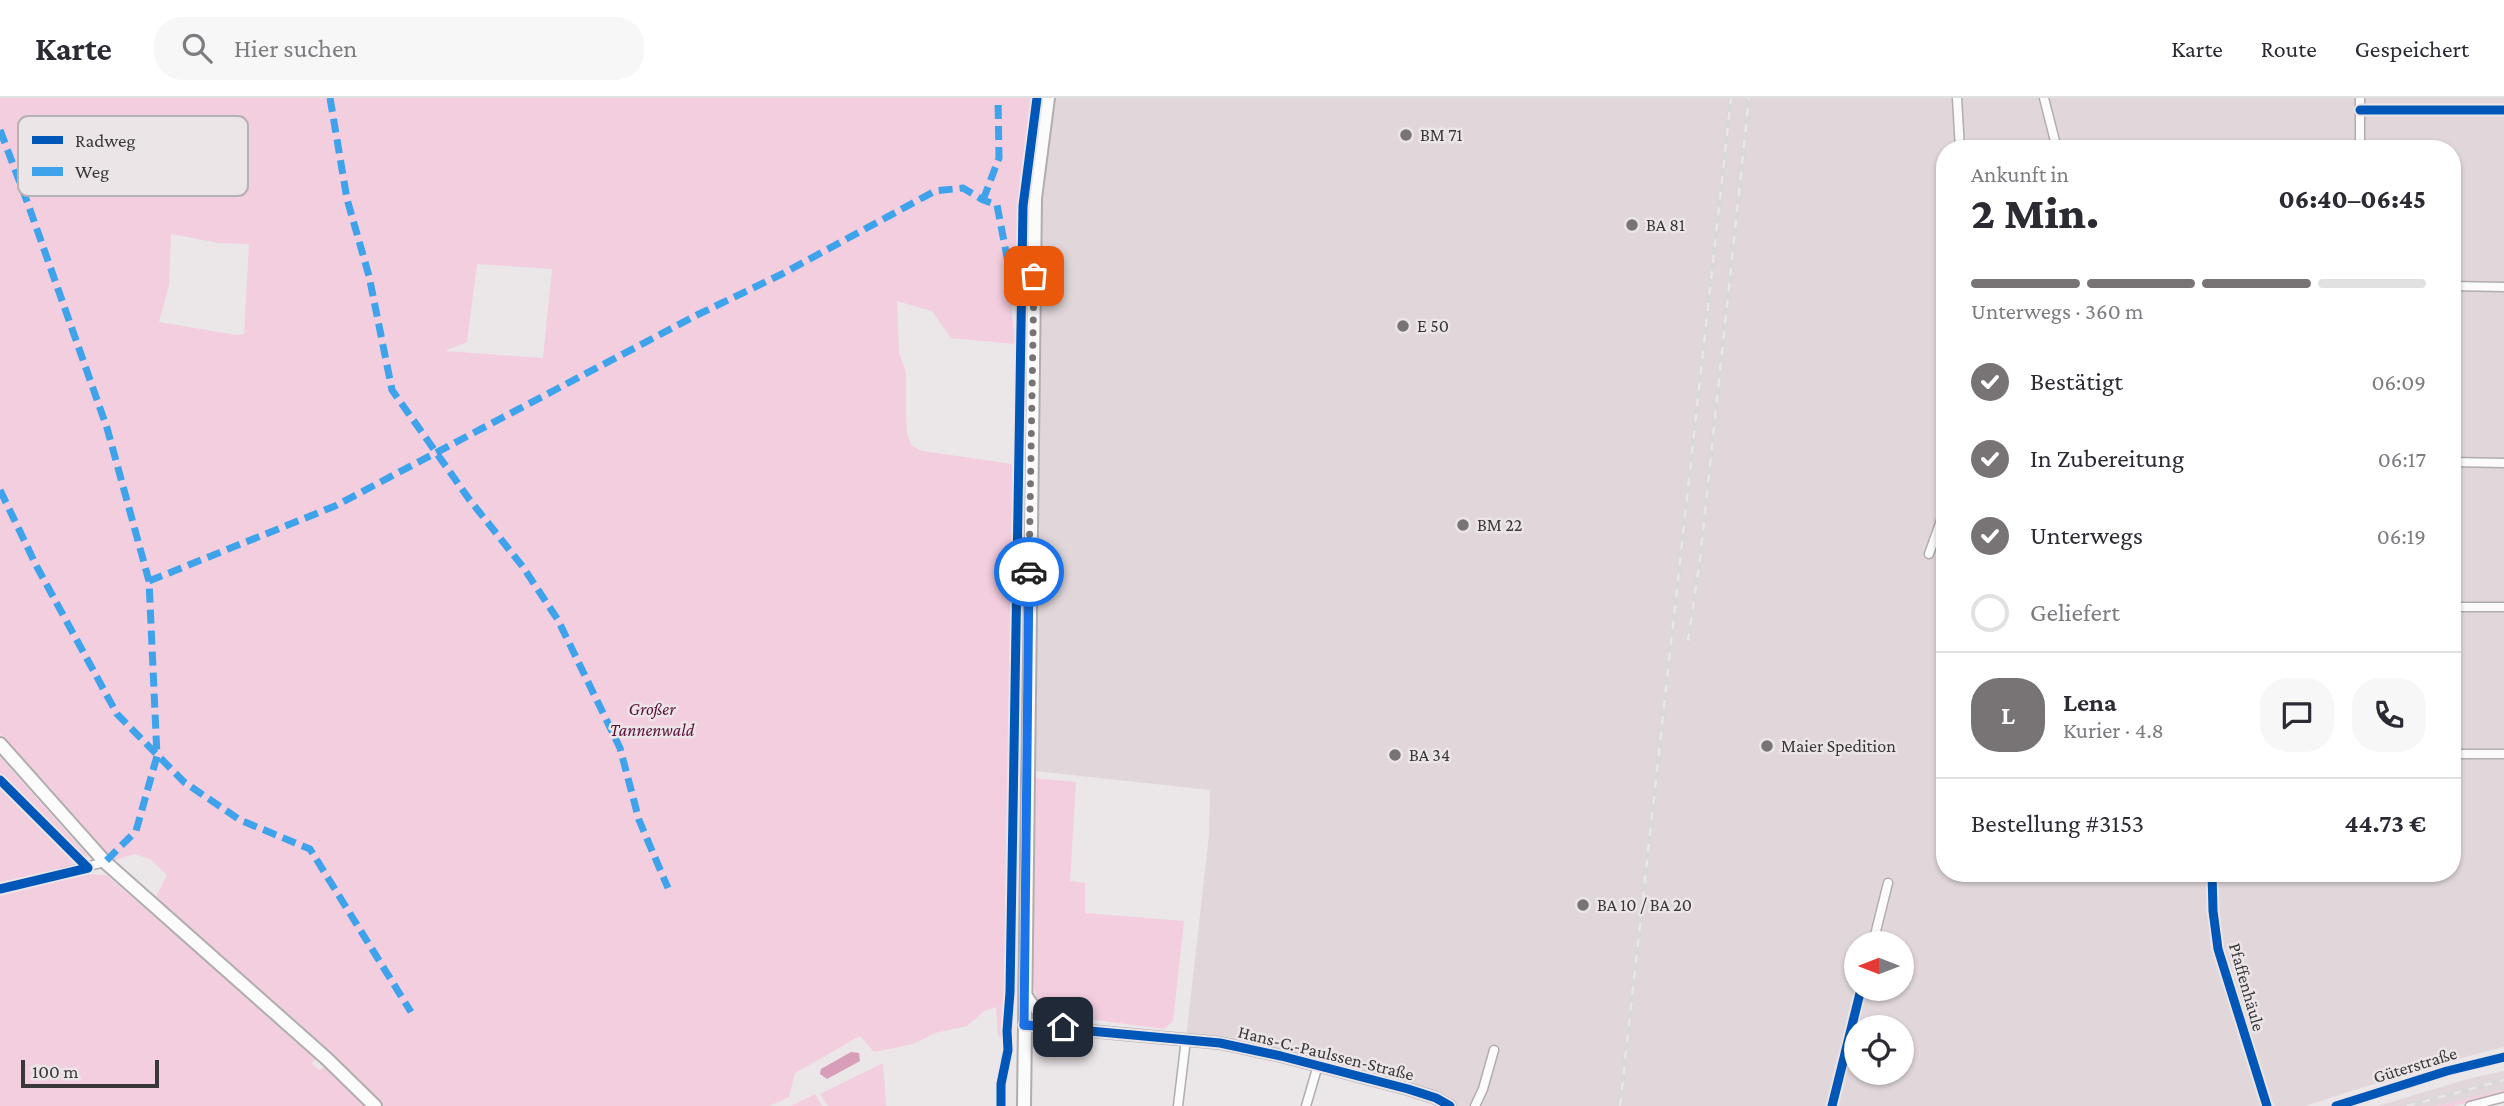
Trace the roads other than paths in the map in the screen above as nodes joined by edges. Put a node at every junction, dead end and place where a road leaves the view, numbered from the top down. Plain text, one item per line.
1 (1048, 98) edge
2 (1957, 98) edge
3 (2044, 98) edge
4 (2360, 98) edge
5 (2360, 110) junction
6 (2504, 110) edge
7 (1959, 140) edge
8 (2055, 140) edge
9 (2360, 140) edge
10 (2461, 286) edge
11 (2504, 286) edge
12 (2461, 462) edge
13 (2504, 463) edge
14 (1936, 534) edge
15 (1929, 554) dead end
16 (2461, 607) edge
17 (2504, 607) edge
18 (0, 744) edge
19 (2461, 754) edge
20 (2504, 754) edge
21 (105, 862) junction
22 (2212, 882) edge
23 (1888, 883) dead end
24 (0, 889) edge
25 (1875, 931) edge
26 (1024, 990) junction
27 (1858, 1001) edge
28 (1024, 1025) junction
29 (1063, 1027) junction
30 (1186, 1039) junction
31 (1494, 1051) dead end
32 (2504, 1057) edge
33 (1318, 1065) junction
34 (2504, 1097) edge
35 (374, 1106) edge
36 (1024, 1106) edge
37 (1178, 1106) edge
38 (1306, 1106) edge
39 (1450, 1106) edge
40 (1475, 1106) edge
41 (1832, 1106) edge
42 (2267, 1106) edge
43 (2336, 1106) edge
44 (2470, 1106) edge

1 - 26 main road
2 - 7 street
3 - 8 street
4 - 5 street
5 - 6 street
5 - 9 street
10 - 11 street
12 - 13 street
14 - 15 street
16 - 17 street
18 - 21 main road
19 - 20 street
21 - 24 street
21 - 35 main road
22 - 42 street, Pfaffenhäule
23 - 25 street
26 - 28 main road
26 - 29 street
27 - 41 street
28 - 29 street, Hans-C.-Paulssen-Straße
28 - 36 main road
29 - 30 street, Hans-C.-Paulssen-Straße
30 - 33 street, Hans-C.-Paulssen-Straße
30 - 37 street
31 - 40 street
32 - 43 street, Güterstraße
33 - 38 street
33 - 39 street, Hans-C.-Paulssen-Straße
34 - 44 street

